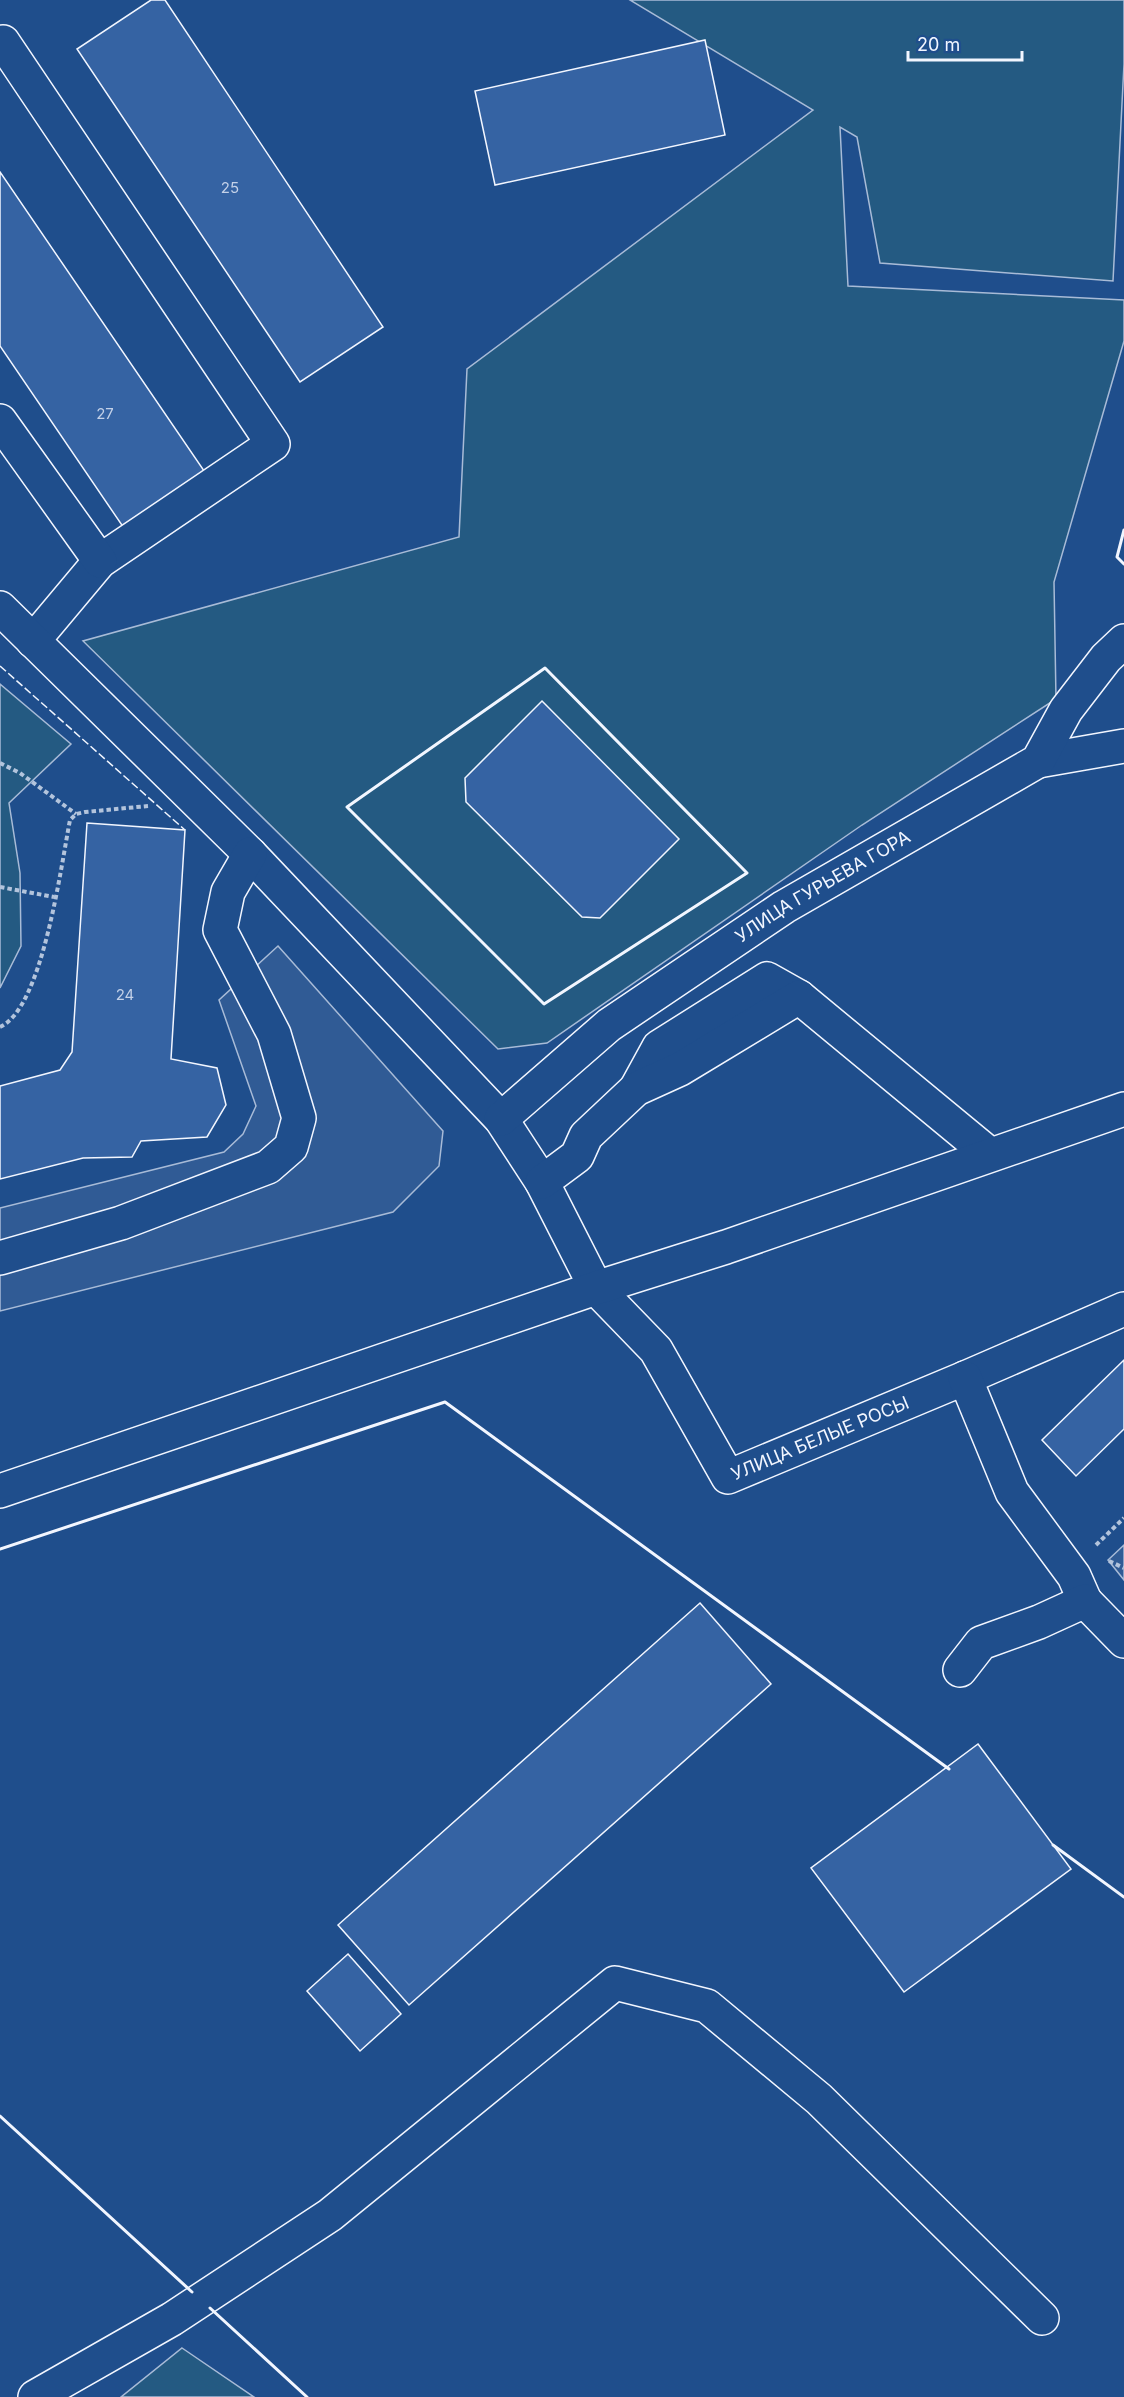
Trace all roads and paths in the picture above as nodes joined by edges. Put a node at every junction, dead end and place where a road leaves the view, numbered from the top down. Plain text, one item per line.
1 (0, 45) edge
2 (0, 421) edge
3 (100, 561) junction
4 (0, 608) edge
5 (33, 641) junction
6 (1124, 641) edge
7 (1124, 746) edge
8 (1038, 761) junction
9 (0, 763) edge
10 (158, 805) dead end
11 (76, 814) junction
12 (250, 854) junction
13 (0, 887) edge
14 (54, 897) junction
15 (0, 1027) edge
16 (1124, 1109) edge
17 (501, 1119) junction
18 (989, 1154) junction
19 (542, 1182) junction
20 (0, 1258) edge
21 (596, 1288) junction
22 (1124, 1308) edge
23 (965, 1378) junction
24 (0, 1491) edge
25 (1124, 1518) edge
26 (1095, 1546) dead end
27 (1106, 1560) dead end
28 (1124, 1568) edge
29 (1085, 1600) junction
30 (1124, 1641) edge
31 (960, 1670) dead end
32 (1042, 2318) dead end
33 (35, 2397) edge

1 - 3 street
2 - 3 street
3 - 5 street
4 - 5 street
5 - 12 street
6 - 8 street
7 - 8 street
8 - 17 street, УЛИЦА ГУРЬЕВА ГОРА
9 - 11 path
10 - 11 path
11 - 14 path
12 - 17 street
12 - 20 street
13 - 14 path
14 - 15 path
16 - 18 street
17 - 19 street
18 - 19 street
18 - 21 street
19 - 21 street
21 - 23 street, УЛИЦА БЕЛЫЕ РОСЫ
21 - 24 street
22 - 23 street, УЛИЦА БЕЛЫЕ РОСЫ
23 - 29 street
25 - 26 path
27 - 28 path
29 - 30 street
29 - 31 street
32 - 33 street

